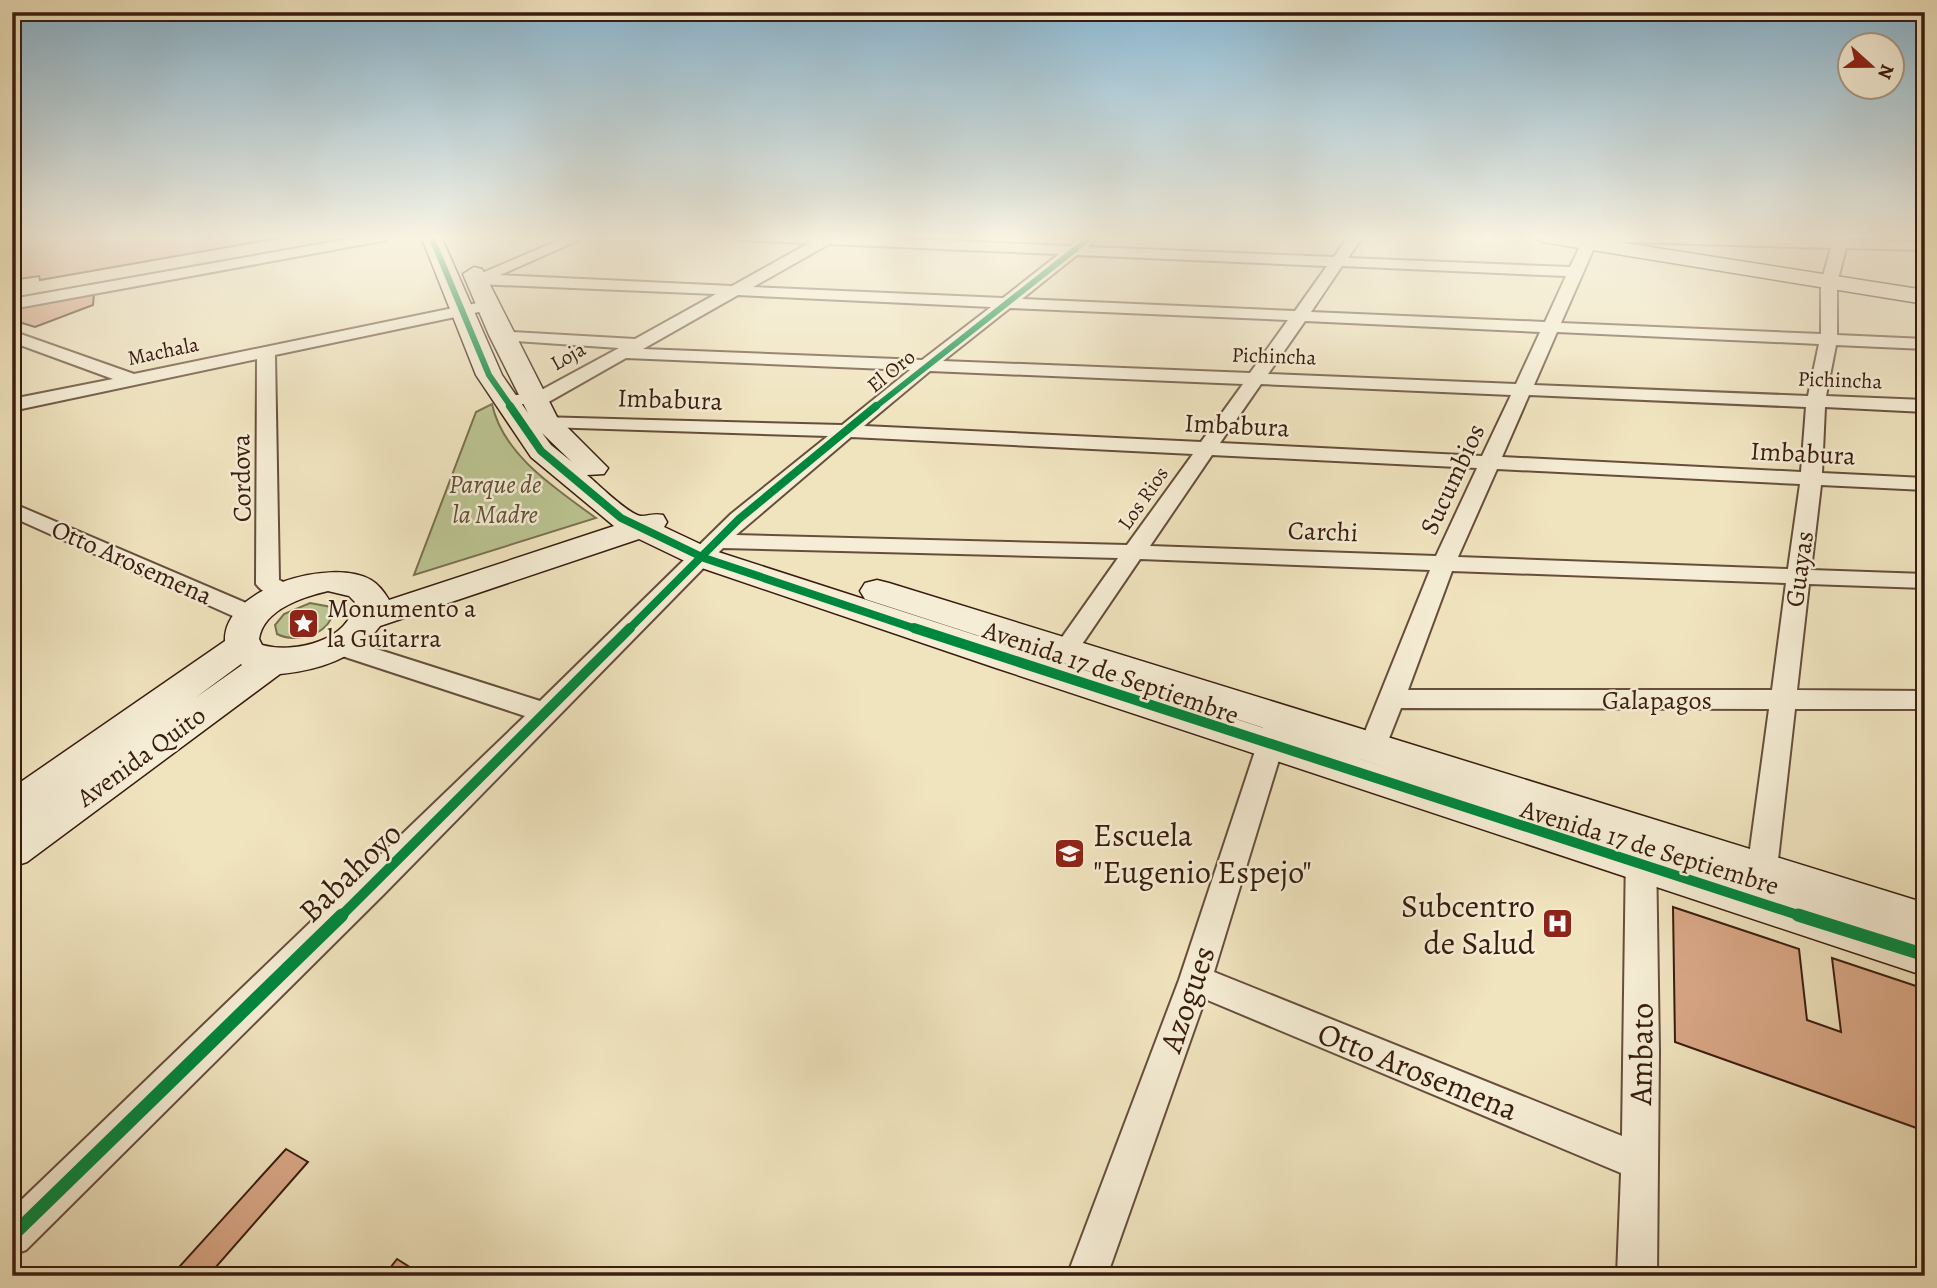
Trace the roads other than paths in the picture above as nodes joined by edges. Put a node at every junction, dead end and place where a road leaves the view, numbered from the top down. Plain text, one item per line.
1 (56, 296) edge
2 (468, 296) edge
3 (476, 296) edge
4 (722, 296) edge
5 (884, 296) edge
6 (1015, 296) edge
7 (1313, 296) edge
8 (1566, 296) edge
9 (1830, 296) edge
10 (1007, 302) junction
11 (12, 304) edge
12 (476, 309) junction
13 (1300, 315) junction
14 (1553, 326) junction
15 (502, 335) junction
16 (12, 336) edge
17 (1829, 338) junction
18 (1925, 344) edge
19 (628, 349) junction
20 (266, 353) junction
21 (928, 364) junction
22 (1256, 379) junction
23 (134, 380) junction
24 (1524, 390) junction
25 (506, 400) junction
26 (1816, 402) junction
27 (12, 405) edge
28 (1925, 406) edge
29 (542, 410) junction
30 (847, 431) junction
31 (1205, 450) junction
32 (1489, 464) junction
33 (1811, 479) junction
34 (1925, 484) edge
35 (12, 509) edge
36 (643, 518) junction
37 (711, 549) junction
38 (1133, 552) junction
39 (1444, 563) junction
40 (1797, 576) junction
41 (1925, 581) edge
42 (286, 592) junction
43 (371, 606) junction
44 (255, 641) junction
45 (339, 646) junction
46 (1065, 650) junction
47 (1390, 699) junction
48 (1781, 700) junction
49 (1925, 700) edge
50 (546, 713) junction
51 (1275, 734) junction
52 (1372, 749) junction
53 (20, 795) edge
54 (12, 850) edge
55 (1641, 850) junction
56 (1760, 888) junction
57 (1925, 923) edge
58 (1925, 955) edge
59 (1195, 981) junction
60 (1640, 1162) junction
61 (12, 1236) edge
62 (1087, 1276) edge
63 (1637, 1276) edge

1 - 11 street
2 - 12 street, Avenida 17 de Septiembre
3 - 12 street, Avenida 17 de Septiembre
4 - 19 street, Loja
5 - 10 street
6 - 10 street, El Oro
7 - 13 street, Los Rios
8 - 14 street, Sucumbios
9 - 17 street, Guayas
10 - 13 street
10 - 21 street, El Oro
12 - 15 street, Avenida 17 de Septiembre
12 - 20 street, Machala
12 - 25 street, Avenida 17 de Septiembre
13 - 14 street
13 - 22 street, Los Rios
14 - 17 street
14 - 24 street, Sucumbios
15 - 19 street, Pichincha
15 - 29 street, Avenida 17 de Septiembre
16 - 23 street
17 - 18 street
17 - 26 street, Guayas
19 - 21 street, Pichincha
19 - 29 street, Loja
20 - 23 street, Machala
20 - 42 street, Cordova
21 - 22 street, Pichincha
21 - 30 street, El Oro
22 - 24 street, Pichincha
22 - 31 street, Los Rios
23 - 27 street, Machala
24 - 26 street, Pichincha
24 - 32 street, Sucumbios
25 - 29 street, Loja
25 - 36 street, Avenida 17 de Septiembre
26 - 28 street, Pichincha
26 - 33 street, Guayas
29 - 30 street, Imbabura
29 - 36 street, Avenida 17 de Septiembre
30 - 31 street, Imbabura
30 - 37 street, El Oro
31 - 32 street, Imbabura
31 - 38 street, Los Rios
32 - 33 street, Imbabura
32 - 39 street, Sucumbios
33 - 34 street, Imbabura
33 - 40 street, Guayas
35 - 44 street, Otto Arosemena
36 - 37 street, Avenida 17 de Septiembre
36 - 43 street
37 - 38 street, Carchi
37 - 46 street, Avenida 17 de Septiembre
37 - 50 street, Babahoyo
37 - 51 street, Avenida 17 de Septiembre
38 - 39 street, Carchi
38 - 46 street, Los Rios
39 - 40 street, Carchi
39 - 47 street, Sucumbios
40 - 41 street, Carchi
40 - 48 street, Guayas
42 - 43 street
42 - 44 street
43 - 45 street
44 - 45 street
44 - 53 street, Avenida Quito
44 - 54 street, Avenida Quito
45 - 50 street
46 - 51 street, Avenida 17 de Septiembre
47 - 48 street, Galapagos
47 - 52 street, Sucumbios
48 - 49 street, Galapagos
48 - 56 street, Guayas
50 - 61 street, Babahoyo
51 - 52 street, Avenida 17 de Septiembre
51 - 55 street, Avenida 17 de Septiembre
51 - 59 street, Azogues
52 - 55 street, Avenida 17 de Septiembre
55 - 56 street, Avenida 17 de Septiembre
55 - 60 street, Ambato
56 - 57 street, Avenida 17 de Septiembre
56 - 58 street, Avenida 17 de Septiembre
59 - 60 street, Otto Arosemena
59 - 62 street, Azogues
60 - 63 street, Ambato

